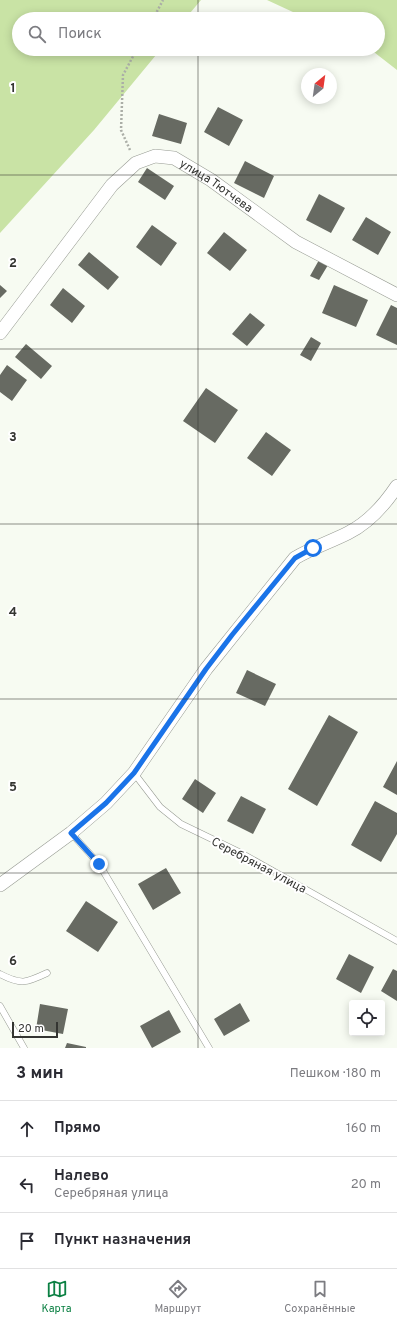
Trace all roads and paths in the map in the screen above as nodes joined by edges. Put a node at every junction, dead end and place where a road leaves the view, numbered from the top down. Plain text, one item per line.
1 (163, 0) edge
2 (157, 12) edge
3 (133, 56) edge
4 (136, 164) junction
5 (397, 296) edge
6 (0, 333) edge
7 (397, 486) edge
8 (134, 773) junction
9 (71, 833) junction
10 (0, 885) edge
11 (397, 941) edge
12 (47, 973) dead end
13 (0, 974) edge
14 (0, 1006) edge
15 (24, 1048) edge
16 (209, 1048) edge

1 - 2 path
3 - 4 path
4 - 5 street, улица Тютчева
4 - 6 street, улица Тютчева
7 - 8 street
8 - 9 street
8 - 11 lane, Серебряная улица
9 - 10 street
9 - 16 lane
12 - 13 lane
14 - 15 lane

